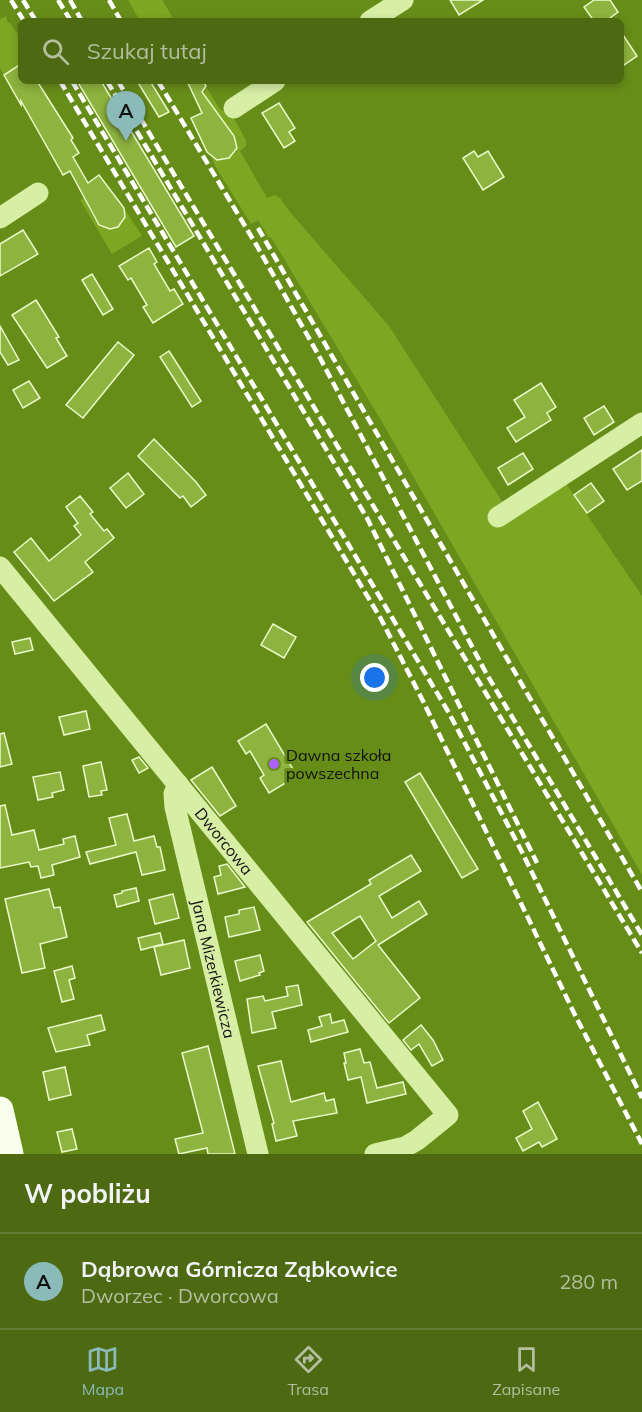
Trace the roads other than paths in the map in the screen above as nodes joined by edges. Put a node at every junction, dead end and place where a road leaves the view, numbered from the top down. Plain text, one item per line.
1 (403, 0) edge
2 (375, 18) edge
3 (270, 84) edge
4 (234, 108) dead end
5 (38, 193) dead end
6 (0, 218) edge
7 (642, 423) edge
8 (498, 517) dead end
9 (0, 567) edge
10 (178, 784) junction
11 (0, 1110) edge
12 (406, 1150) edge
13 (10, 1154) edge
14 (258, 1154) edge
15 (375, 1154) edge

1 - 2 street
3 - 4 street
5 - 6 street
7 - 8 street
9 - 10 street, Dworcowa
10 - 12 street, Dworcowa
10 - 14 street, Jana Mizerkiewicza
11 - 13 main road
12 - 15 street

